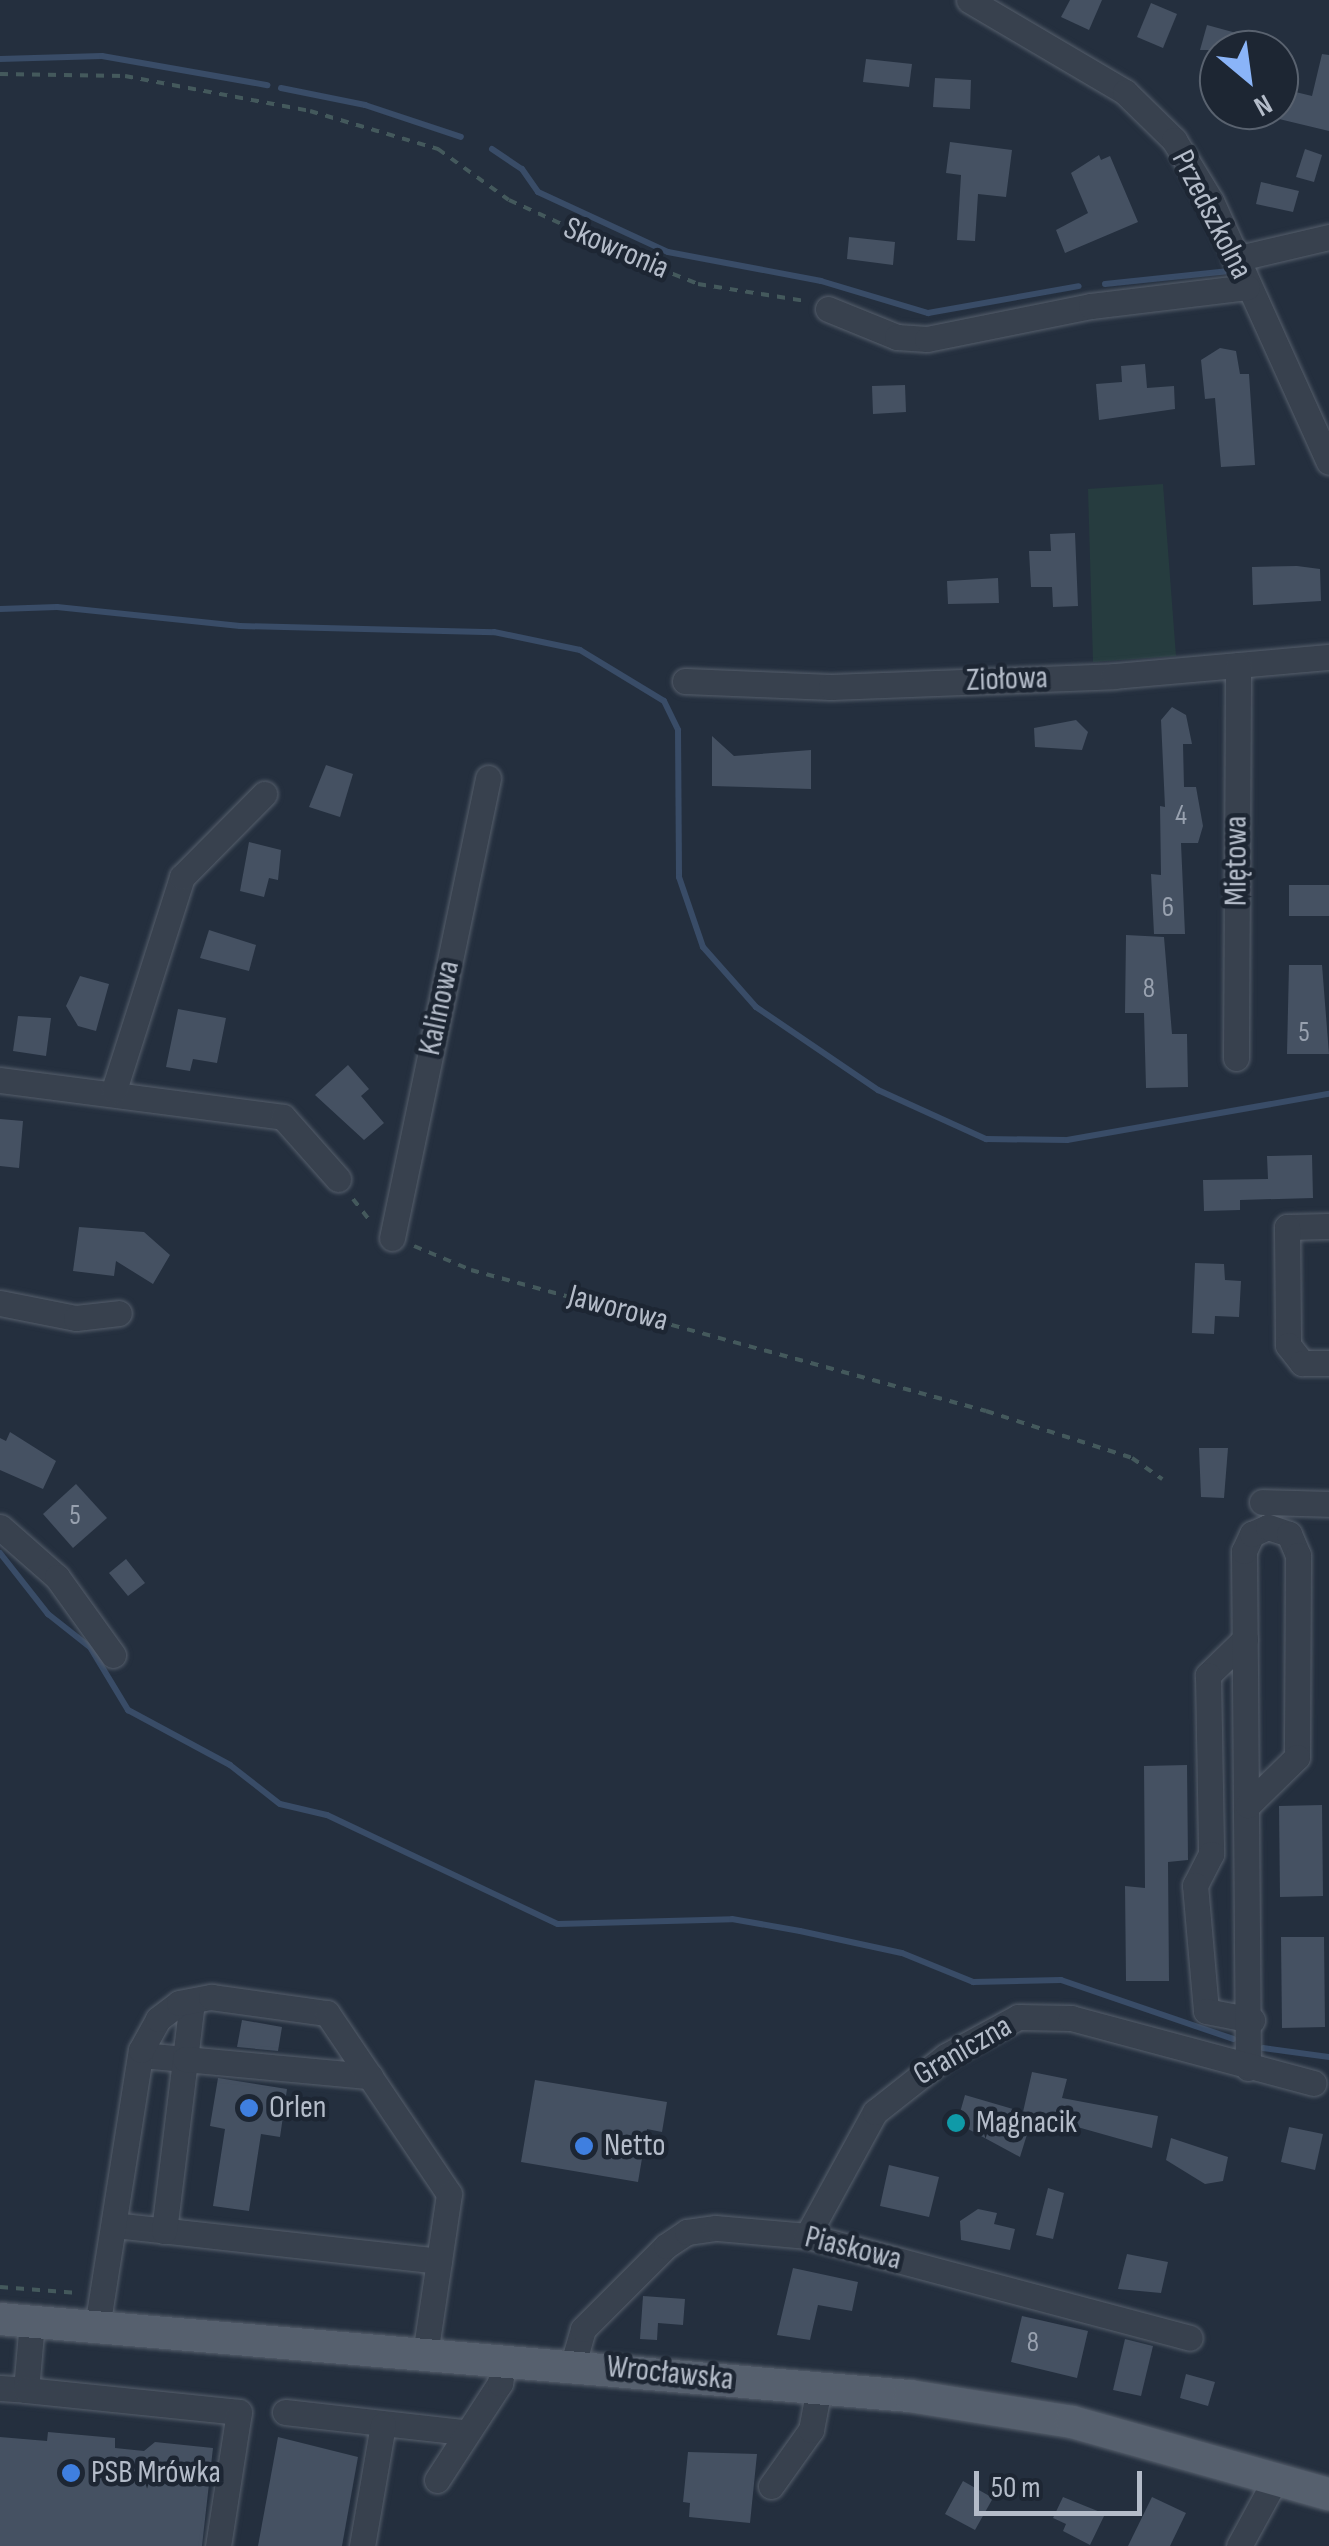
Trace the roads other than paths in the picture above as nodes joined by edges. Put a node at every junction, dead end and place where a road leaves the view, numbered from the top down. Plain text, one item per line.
1 (969, 0) edge
2 (1329, 237) edge
3 (1235, 259) junction
4 (1248, 287) junction
5 (828, 308) road end
6 (1329, 462) edge
7 (1329, 657) edge
8 (1238, 664) junction
9 (685, 681) dead end
10 (488, 778) dead end
11 (264, 794) dead end
12 (1236, 1058) dead end
13 (0, 1080) edge
14 (114, 1090) junction
15 (338, 1179) road end
16 (1329, 1226) edge
17 (392, 1238) road end
18 (0, 1304) edge
19 (119, 1313) dead end
20 (1329, 1363) edge
21 (1262, 1502) dead end
22 (1329, 1504) edge
23 (0, 1527) edge
24 (1246, 1639) junction
25 (113, 1654) dead end
26 (1248, 1805) junction
27 (192, 2000) junction
28 (1252, 2020) junction
29 (140, 2055) junction
30 (185, 2060) junction
31 (1248, 2068) junction
32 (370, 2076) junction
33 (1313, 2083) dead end
34 (114, 2225) junction
35 (164, 2230) junction
36 (807, 2236) junction
37 (440, 2260) junction
38 (100, 2313) junction
39 (16, 2320) edge
40 (1190, 2338) dead end
41 (425, 2355) junction
42 (504, 2360) junction
43 (573, 2364) junction
44 (0, 2388) edge
45 (819, 2388) junction
46 (26, 2390) junction
47 (285, 2412) dead end
48 (383, 2425) junction
49 (464, 2432) junction
50 (438, 2480) dead end
51 (1275, 2480) junction
52 (771, 2486) dead end
53 (1329, 2494) edge
54 (218, 2546) edge
55 (362, 2546) edge
56 (1238, 2546) edge

1 - 3 street, Przedszkolna
2 - 3 street
3 - 4 street, Przedszkolna
4 - 5 street
4 - 6 street, Przedszkolna
7 - 8 street, Ziołowa
8 - 9 street, Ziołowa
8 - 12 street, Miętowa
10 - 17 street, Kalinowa
11 - 14 street
13 - 14 street
14 - 15 street
16 - 20 street
18 - 19 street
21 - 22 street
23 - 25 street
24 - 26 street
24 - 26 street
24 - 28 street
26 - 28 street
27 - 29 street
27 - 30 street
27 - 32 street
28 - 31 street
29 - 30 street
29 - 34 street
30 - 32 street
30 - 35 street
31 - 33 street, Graniczna
31 - 36 street, Graniczna
32 - 37 street
34 - 35 street
34 - 38 street
35 - 37 street
36 - 40 street, Piaskowa
36 - 43 street, Piaskowa
37 - 41 street
38 - 39 main road, Wrocławska
38 - 41 main road, Wrocławska
39 - 46 street
41 - 42 main road, Wrocławska
42 - 43 main road, Wrocławska
42 - 49 street
43 - 45 main road, Wrocławska
44 - 46 street
45 - 51 main road, Wrocławska
45 - 52 street
46 - 54 street
47 - 48 street
48 - 49 street
48 - 55 street
49 - 50 street
51 - 53 main road, Wrocławska
51 - 56 street

